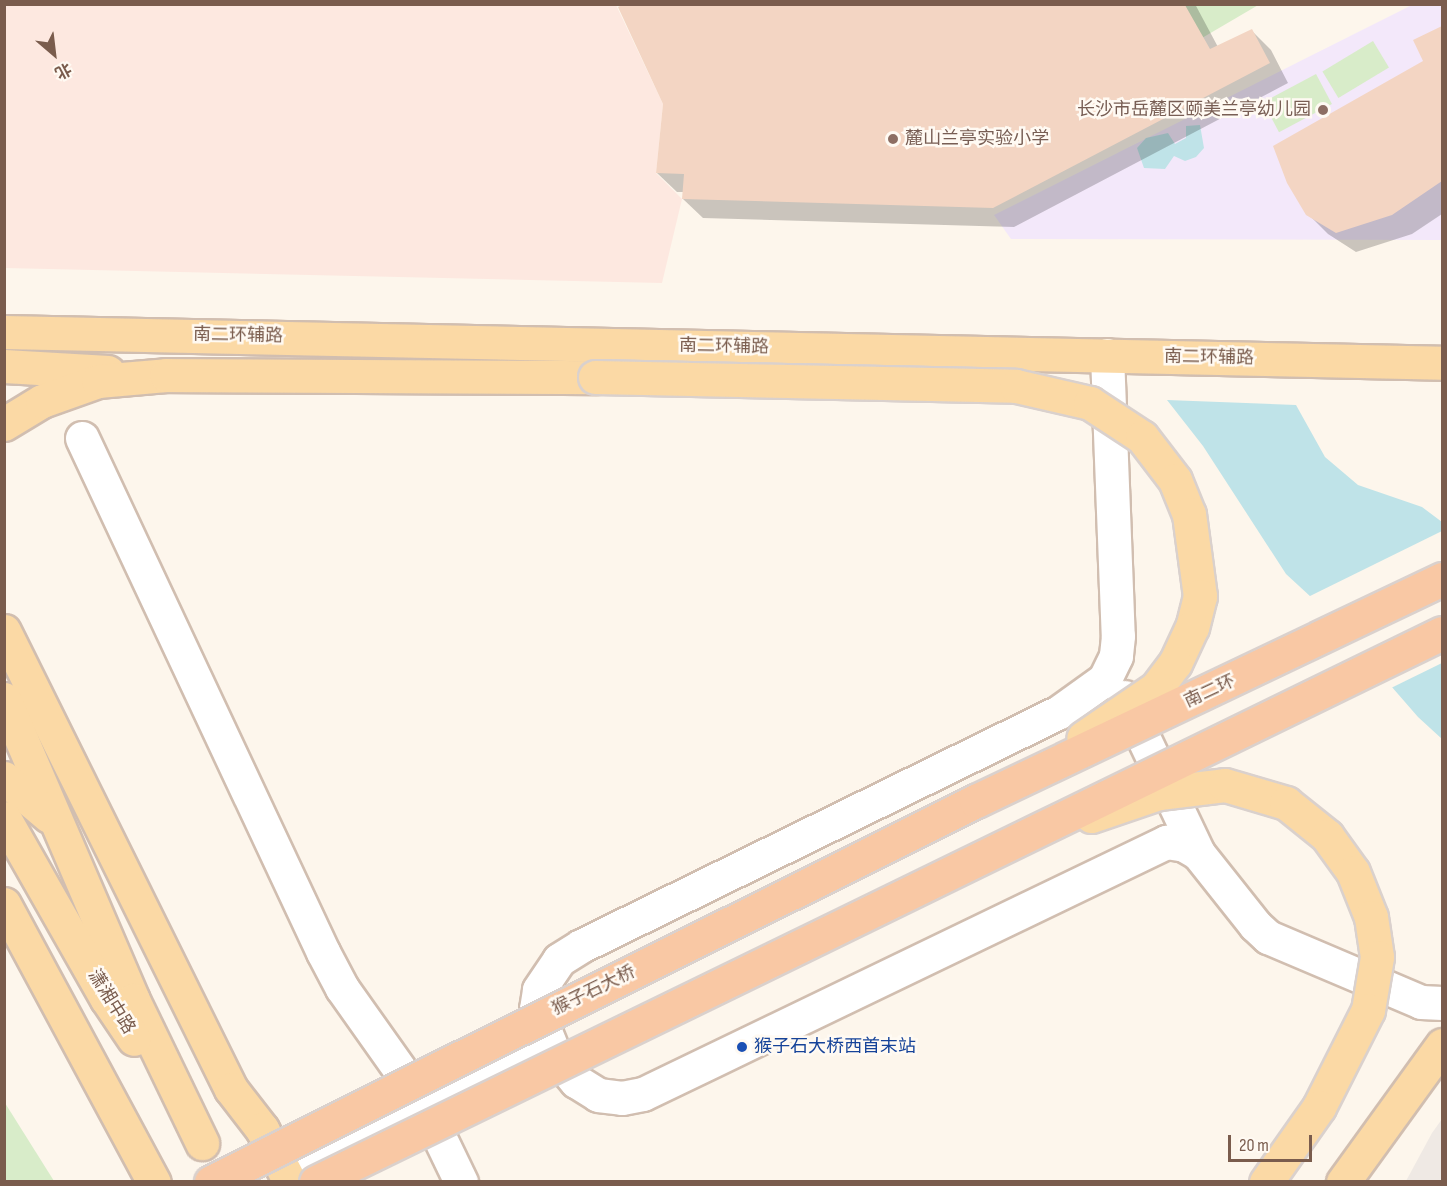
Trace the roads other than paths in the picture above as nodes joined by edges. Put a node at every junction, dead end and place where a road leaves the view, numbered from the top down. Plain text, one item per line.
1 (4, 332) edge
2 (1107, 355) junction
3 (1443, 363) edge
4 (4, 366) edge
5 (166, 375) junction
6 (4, 424) edge
7 (82, 438) dead end
8 (1443, 579) edge
9 (4, 631) edge
10 (1443, 633) edge
11 (1112, 670) junction
12 (4, 699) edge
13 (4, 778) edge
14 (976, 801) junction
15 (4, 818) edge
16 (55, 821) junction
17 (1001, 845) junction
18 (1198, 853) junction
19 (122, 867) junction
20 (4, 903) edge
21 (1443, 1003) edge
22 (539, 1024) junction
23 (1443, 1045) edge
24 (517, 1054) junction
25 (555, 1056) junction
26 (422, 1101) junction
27 (202, 1143) junction
28 (1370, 1148) junction
29 (295, 1173) edge
30 (154, 1182) edge
31 (211, 1182) edge
32 (225, 1182) edge
33 (461, 1182) edge
34 (1266, 1182) edge
35 (1343, 1182) edge
36 (1355, 1182) edge

1 - 2 main road, 南二环辅路
2 - 3 main road, 南二环辅路
2 - 11 street
4 - 5 main road
5 - 6 main road
5 - 14 main road, bridge
7 - 26 street
8 - 14 highway, 南二环, bridge
9 - 19 main road
10 - 17 highway, bridge
11 - 18 street
11 - 22 street
12 - 16 main road
13 - 16 main road
14 - 31 highway, 猴子石大桥, bridge
15 - 27 main road, 潇湘中路
16 - 19 main road
16 - 27 main road
17 - 29 highway, bridge
17 - 34 main road, bridge
18 - 21 street
18 - 25 street
19 - 29 main road
20 - 30 main road
22 - 24 street
22 - 25 street
23 - 28 main road
24 - 25 street
24 - 26 street
26 - 29 street
26 - 33 street
27 - 32 main road, 潇湘中路
28 - 35 main road
28 - 36 street

